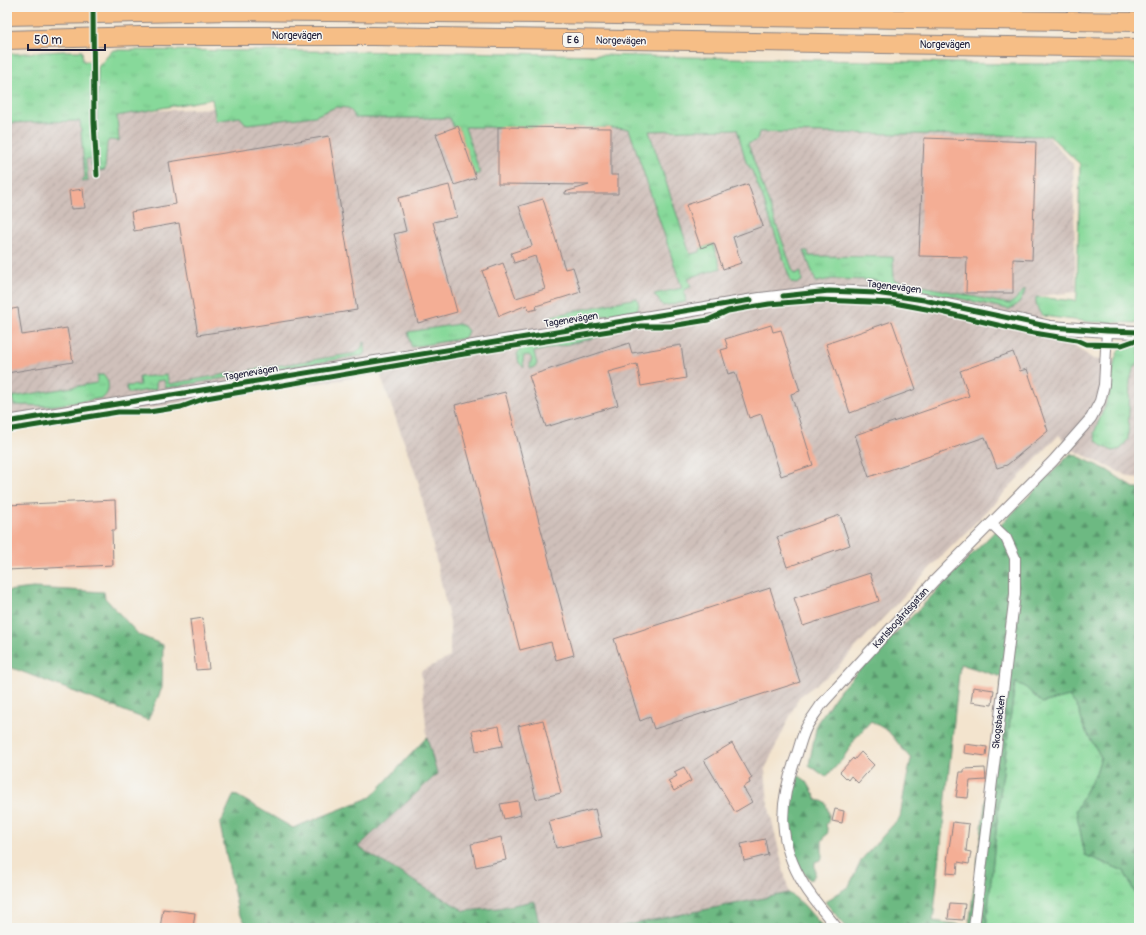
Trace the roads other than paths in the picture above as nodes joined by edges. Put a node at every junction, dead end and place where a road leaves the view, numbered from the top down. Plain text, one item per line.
1 (411, 7) edge
2 (836, 7) edge
3 (350, 12) junction
4 (7, 16) edge
5 (870, 19) junction
6 (1139, 22) edge
7 (7, 40) edge
8 (1139, 48) edge
9 (1107, 331) junction
10 (1139, 332) edge
11 (7, 422) edge
12 (991, 524) junction
13 (837, 928) edge
14 (974, 928) edge

1 - 3 highway
2 - 5 highway
3 - 4 highway
3 - 5 highway
5 - 6 highway
7 - 8 highway, Norgevägen / E 6
9 - 10 street, Tagenevägen
9 - 11 street, Tagenevägen
9 - 12 street, Karlsbogårdsgatan
12 - 13 street, Karlsbogårdsgatan
12 - 14 street, Skogsbacken

